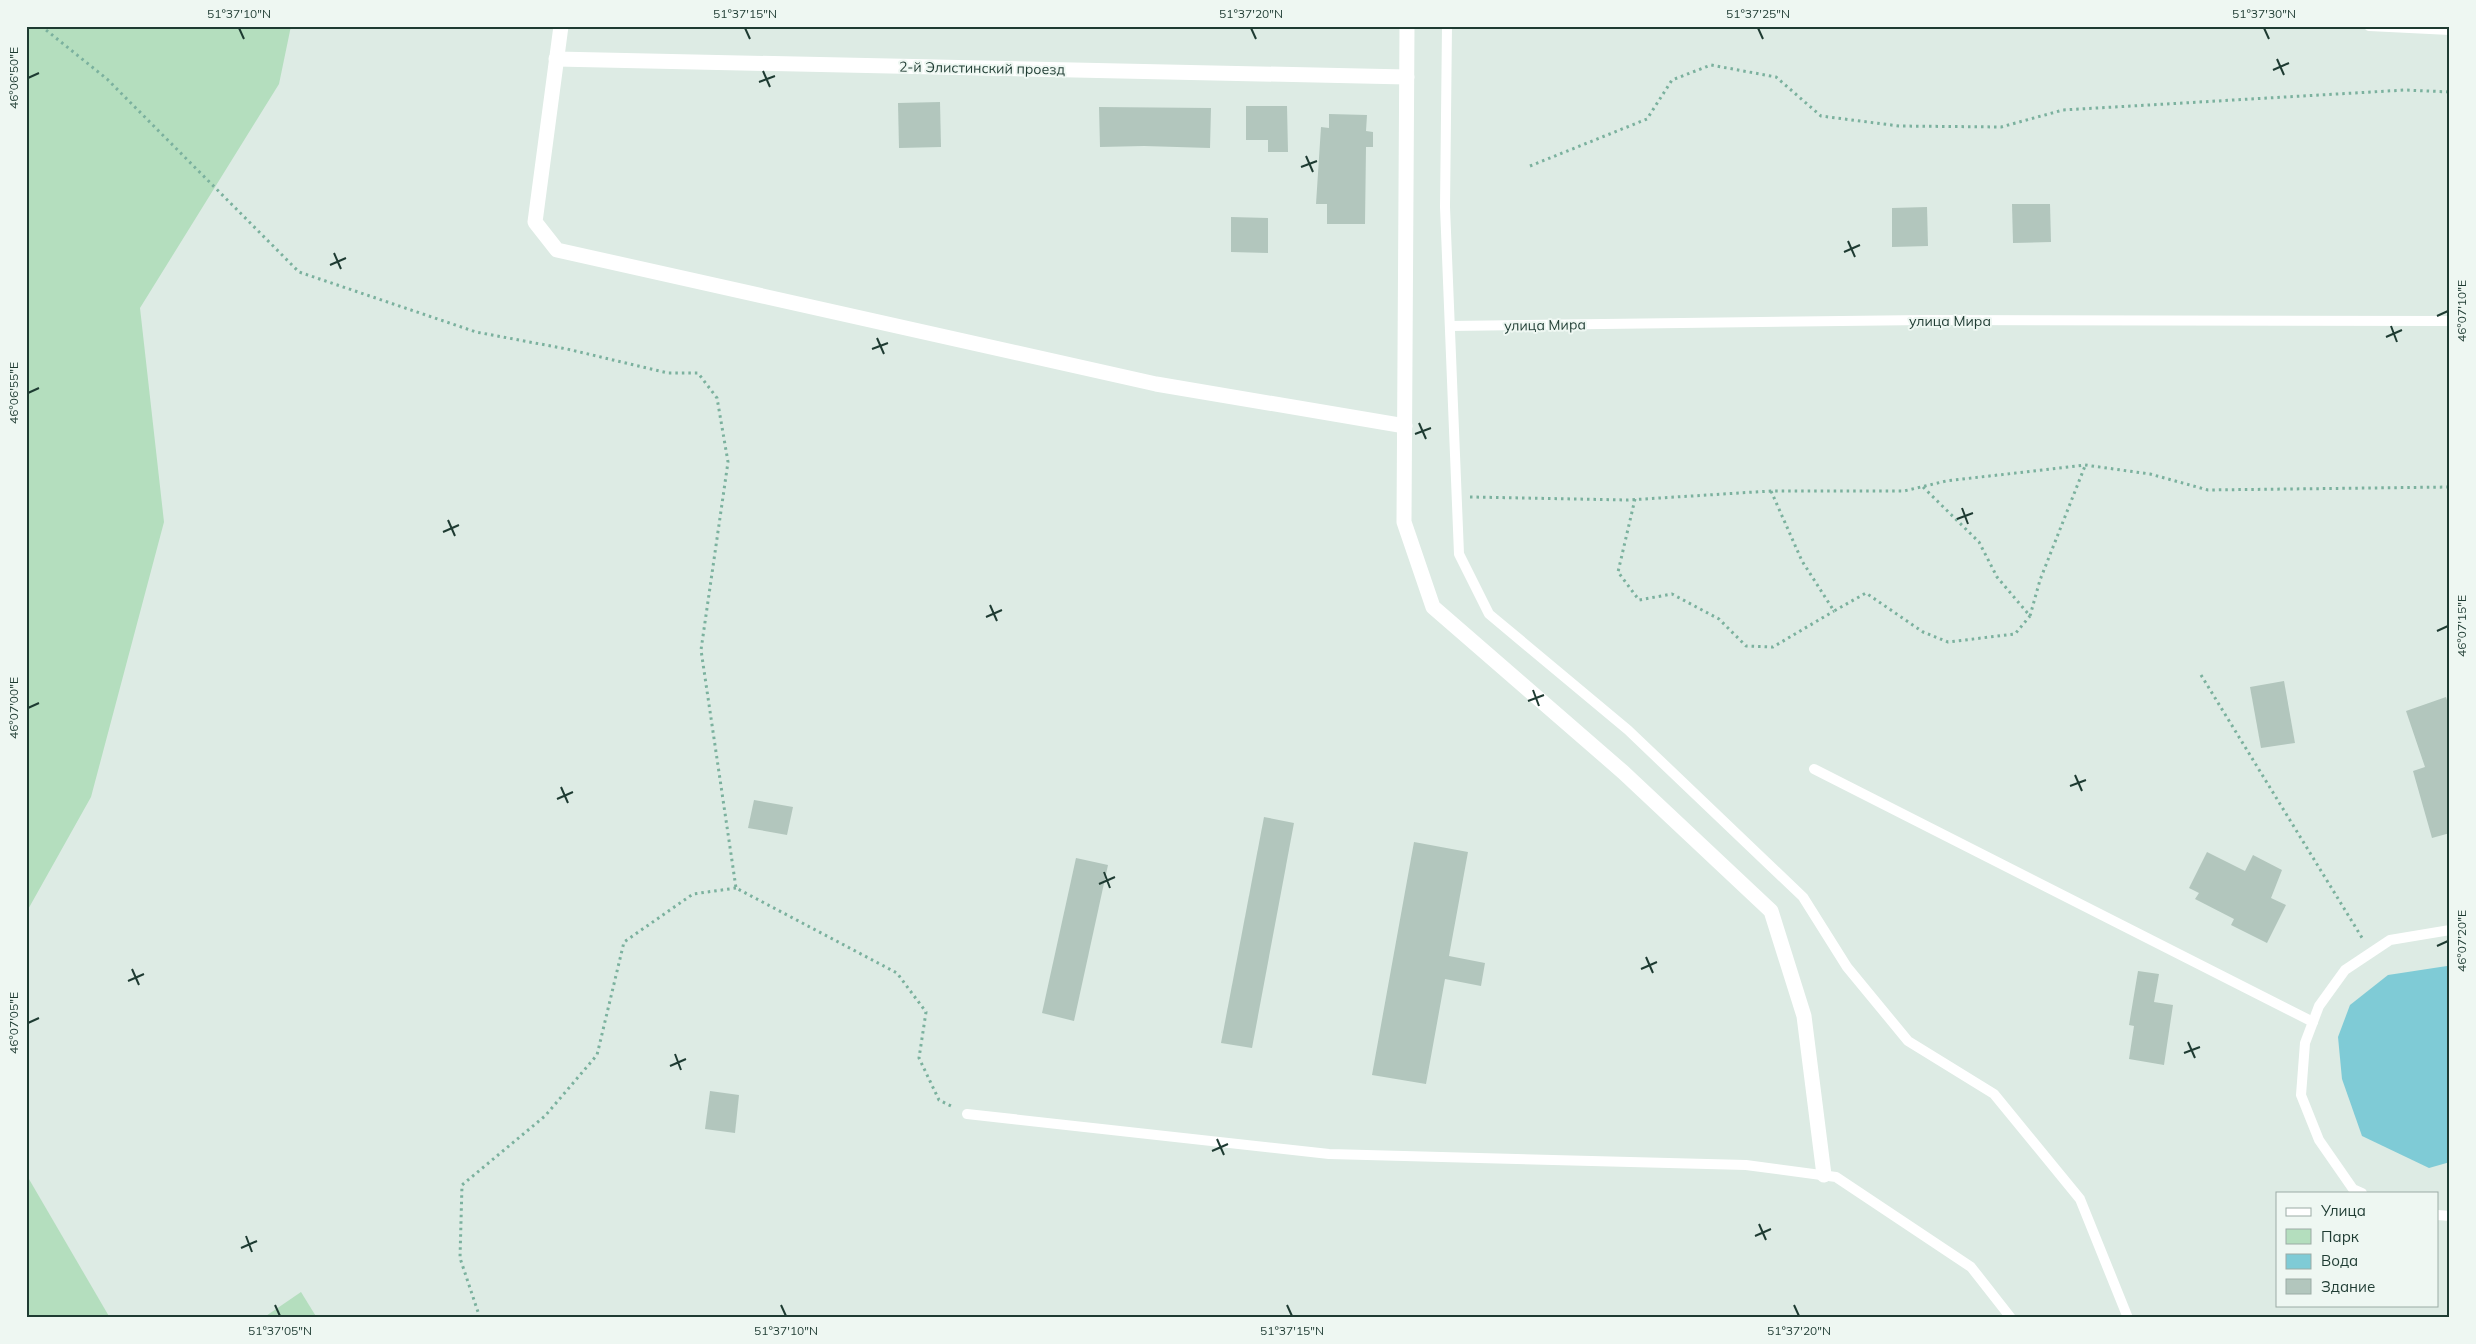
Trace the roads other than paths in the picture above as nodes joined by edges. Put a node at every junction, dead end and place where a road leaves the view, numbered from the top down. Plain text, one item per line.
1 (561, 26) edge
2 (1407, 26) edge
3 (1447, 26) edge
4 (2370, 26) edge
5 (2450, 30) edge
6 (556, 59) junction
7 (1408, 77) junction
8 (2450, 321) edge
9 (1450, 326) junction
10 (1405, 426) junction
11 (1814, 769) dead end
12 (2450, 930) edge
13 (2313, 1022) junction
14 (968, 1114) road end
15 (1824, 1175) junction
16 (2360, 1192) edge
17 (2011, 1318) edge
18 (2128, 1318) edge

1 - 6 street
2 - 7 street
3 - 9 lane
4 - 5 lane
6 - 7 street, 2-й Элистинский проезд
6 - 10 street
7 - 10 street
8 - 9 lane, улица Мира
9 - 18 lane
10 - 15 street
11 - 13 lane
12 - 13 lane
13 - 16 lane
14 - 15 lane
15 - 17 lane

